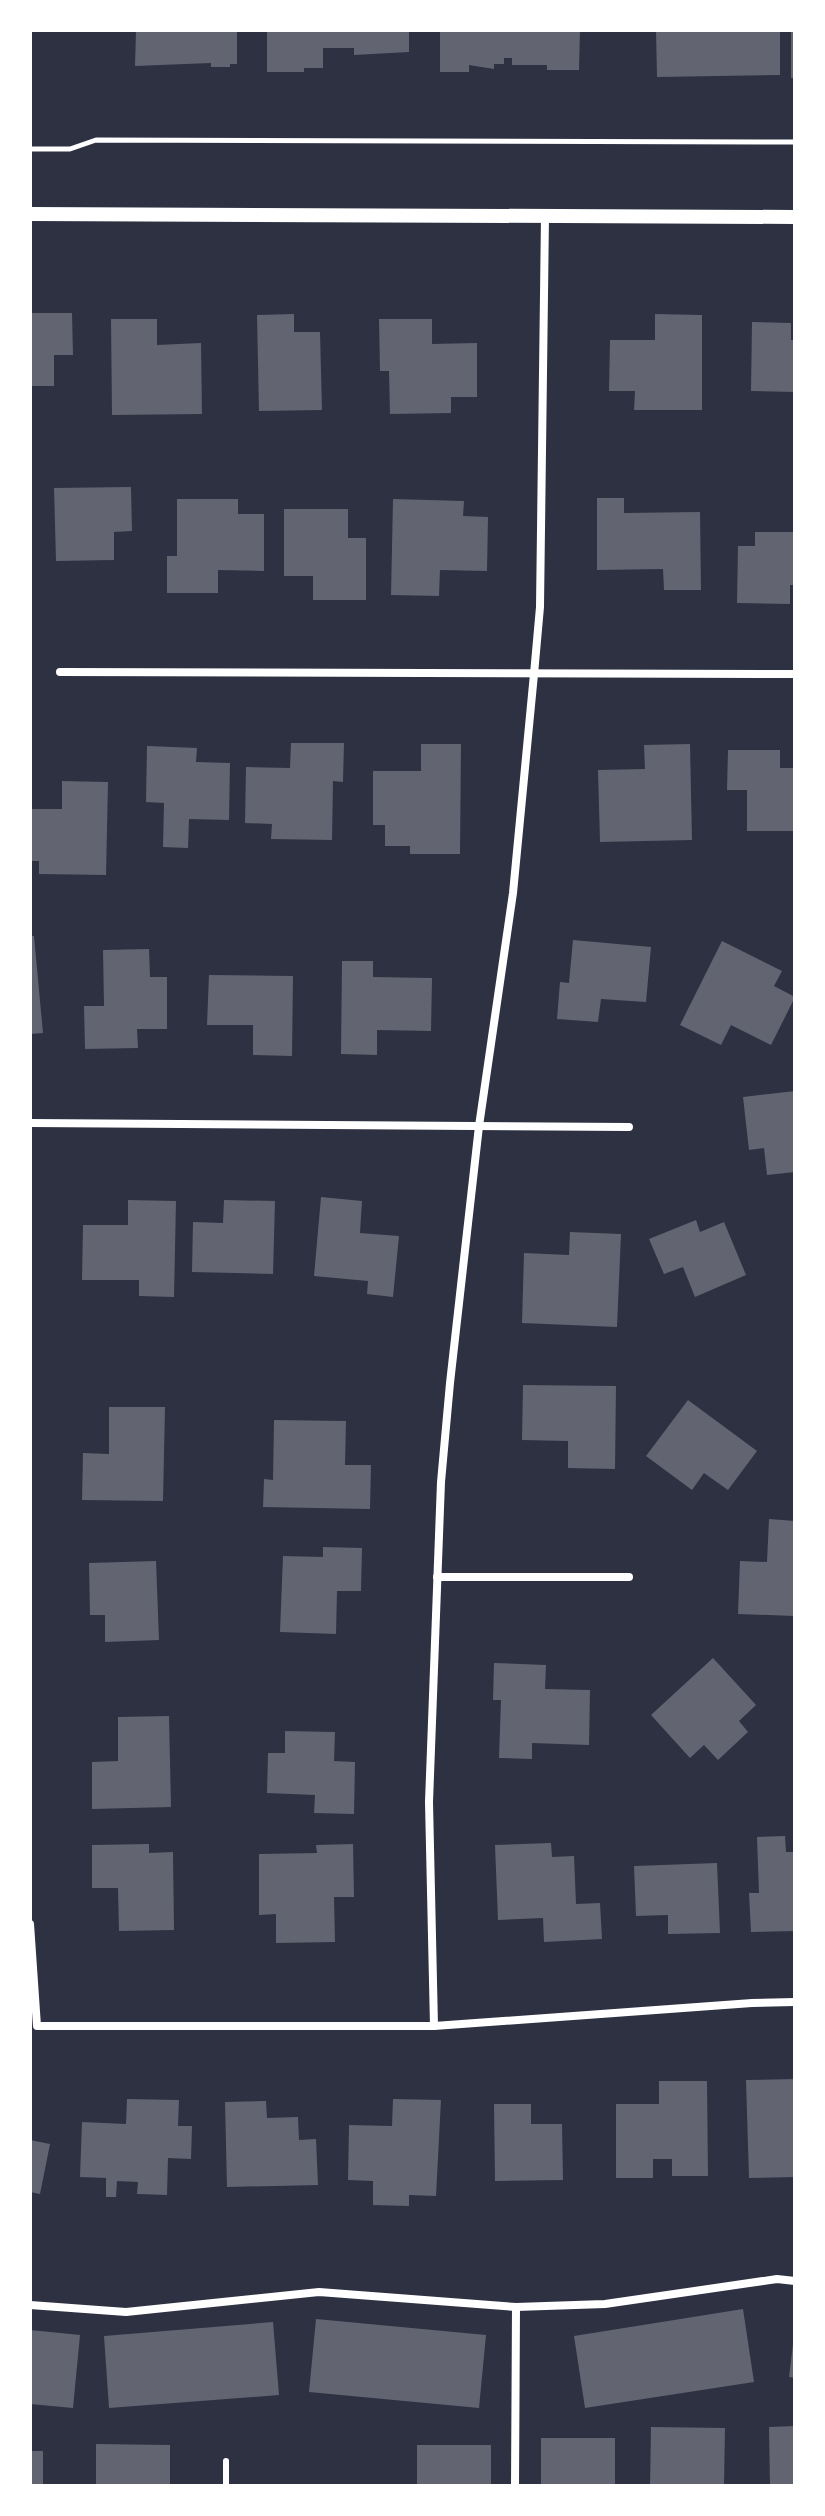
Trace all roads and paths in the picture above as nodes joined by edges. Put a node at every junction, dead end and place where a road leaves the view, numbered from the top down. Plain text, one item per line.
1 (795, 142) edge
2 (30, 149) edge
3 (30, 214) edge
4 (545, 216) junction
5 (795, 217) edge
6 (60, 672) dead end
7 (534, 674) junction
8 (795, 674) edge
9 (30, 1123) edge
10 (479, 1126) junction
11 (629, 1127) dead end
12 (437, 1577) junction
13 (629, 1577) dead end
14 (30, 1924) edge
15 (795, 2002) edge
16 (434, 2026) junction
17 (795, 2281) edge
18 (30, 2305) edge
19 (516, 2307) junction
20 (226, 2461) dead end
21 (226, 2486) edge
22 (515, 2486) edge

1 - 2 path
3 - 4 street
4 - 5 street
4 - 7 street
6 - 7 street
7 - 8 street
7 - 10 street
9 - 10 street
10 - 11 street
10 - 12 street
12 - 13 street
12 - 16 street
14 - 16 street
15 - 16 street
17 - 19 street
18 - 19 street
19 - 22 street
20 - 21 lane

